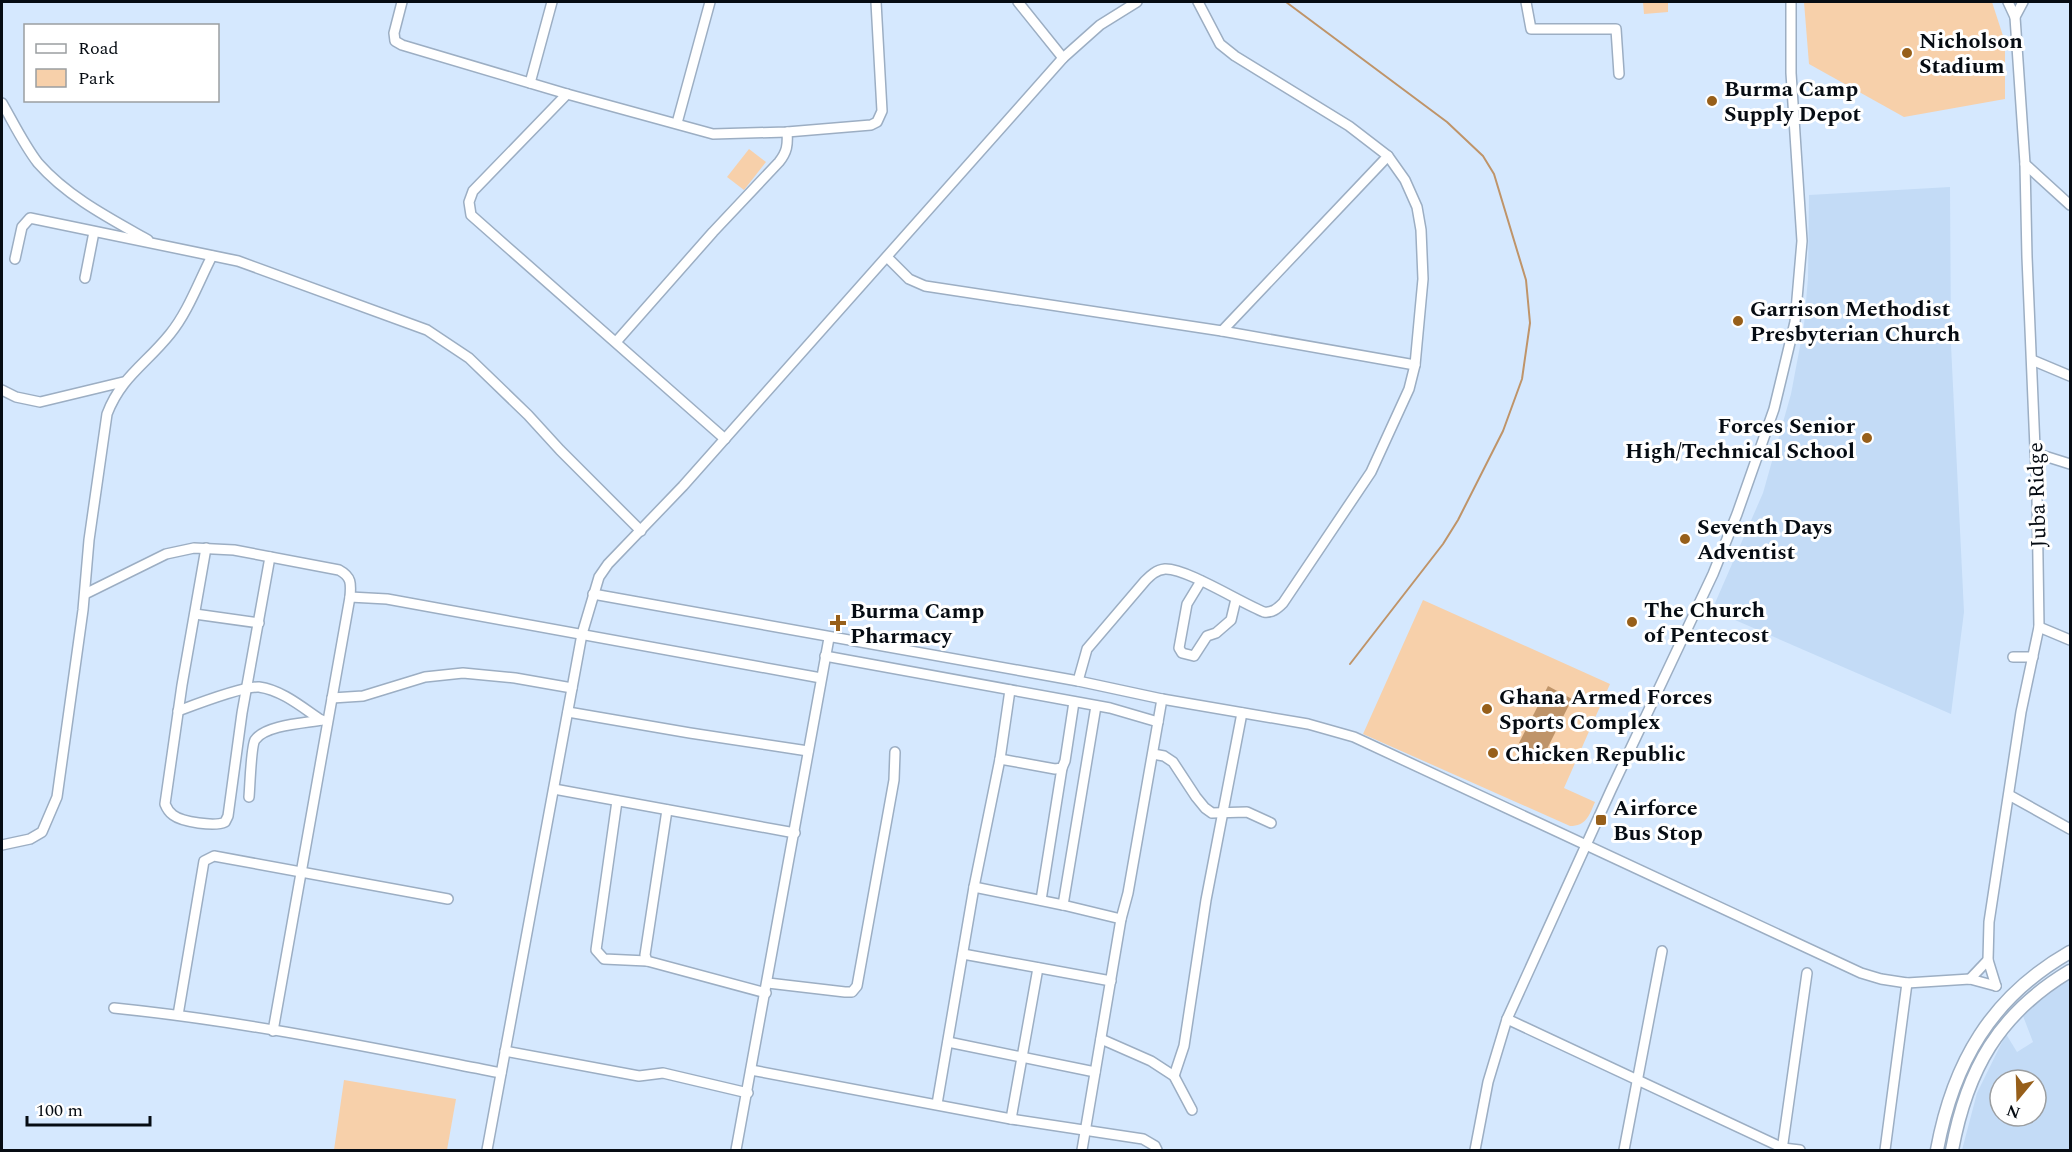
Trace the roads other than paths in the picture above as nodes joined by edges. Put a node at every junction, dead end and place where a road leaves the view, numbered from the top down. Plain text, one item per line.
1 (402, 2) edge
2 (552, 2) edge
3 (710, 2) edge
4 (876, 2) edge
5 (1018, 2) edge
6 (1137, 2) edge
7 (1198, 2) edge
8 (1526, 2) edge
9 (1791, 2) edge
10 (2008, 2) edge
11 (2023, 2) edge
12 (2015, 16) junction
13 (1063, 58) junction
14 (1619, 74) dead end
15 (530, 83) junction
16 (567, 94) junction
17 (2, 103) edge
18 (677, 123) junction
19 (787, 132) junction
20 (1388, 156) junction
21 (2025, 164) junction
22 (2070, 205) edge
23 (94, 232) junction
24 (156, 244) junction
25 (212, 256) junction
26 (887, 257) junction
27 (15, 259) dead end
28 (85, 278) dead end
29 (1222, 331) junction
30 (616, 342) junction
31 (2032, 360) junction
32 (1415, 365) junction
33 (2070, 376) edge
34 (123, 382) junction
35 (2, 390) edge
36 (725, 439) junction
37 (2035, 453) junction
38 (2070, 464) edge
39 (641, 531) junction
40 (206, 548) junction
41 (270, 557) junction
42 (1201, 582) junction
43 (85, 594) junction
44 (593, 594) junction
45 (350, 597) junction
46 (1236, 599) junction
47 (195, 614) junction
48 (259, 623) junction
49 (2039, 627) junction
50 (582, 634) junction
51 (829, 638) junction
52 (2070, 640) edge
53 (825, 656) junction
54 (2013, 657) dead end
55 (2033, 657) junction
56 (821, 678) junction
57 (1078, 681) junction
58 (572, 687) junction
59 (246, 690) junction
60 (1010, 690) junction
61 (332, 698) junction
62 (1162, 699) junction
63 (1074, 702) junction
64 (1096, 706) junction
65 (178, 711) junction
66 (568, 712) junction
67 (1242, 713) junction
68 (325, 719) junction
69 (1158, 722) junction
70 (808, 751) junction
71 (895, 752) dead end
72 (1153, 754) junction
73 (1000, 759) junction
74 (1062, 768) junction
75 (554, 789) junction
76 (2010, 795) junction
77 (249, 796) dead end
78 (617, 801) junction
79 (667, 810) junction
80 (1222, 813) junction
81 (1271, 823) dead end
82 (2070, 829) edge
83 (795, 833) junction
84 (1587, 844) junction
85 (2, 846) edge
86 (302, 872) junction
87 (974, 886) junction
88 (448, 899) dead end
89 (1041, 900) junction
90 (1063, 904) junction
91 (1121, 919) junction
92 (1662, 951) dead end
93 (2070, 952) edge
94 (963, 954) junction
95 (1988, 960) junction
96 (647, 961) junction
97 (1038, 968) junction
98 (2070, 971) edge
99 (1807, 973) dead end
100 (1970, 979) junction
101 (1110, 981) junction
102 (1907, 983) junction
103 (767, 988) junction
104 (114, 1008) dead end
105 (178, 1015) junction
106 (1508, 1019) junction
107 (273, 1031) junction
108 (1101, 1039) junction
109 (948, 1042) junction
110 (505, 1051) junction
111 (1022, 1057) junction
112 (752, 1070) junction
113 (1095, 1072) junction
114 (501, 1073) junction
115 (1174, 1076) junction
116 (1638, 1080) junction
117 (748, 1093) junction
118 (937, 1104) junction
119 (1192, 1110) dead end
120 (1011, 1119) junction
121 (1085, 1129) junction
122 (1782, 1149) edge
123 (487, 1150) edge
124 (736, 1150) edge
125 (1082, 1150) edge
126 (1157, 1150) edge
127 (1475, 1150) edge
128 (1624, 1150) edge
129 (1800, 1150) edge
130 (1885, 1150) edge
131 (1937, 1150) edge
132 (1952, 1150) edge

1 - 15 street
2 - 15 street
3 - 18 street
4 - 19 street
5 - 13 street
6 - 13 street
7 - 20 street
8 - 14 street
9 - 84 street
10 - 12 street
11 - 12 street
12 - 21 street, Juba Ridge
13 - 26 street
15 - 16 street
16 - 18 street
16 - 30 street
17 - 24 street
18 - 19 street
19 - 30 street
20 - 29 street
20 - 32 street
21 - 22 street
21 - 31 street, Juba Ridge
23 - 24 street
23 - 27 street
23 - 28 street
24 - 25 street
25 - 34 street
25 - 39 street
26 - 29 street
26 - 36 street
29 - 32 street
30 - 36 street
31 - 33 street
31 - 37 street, Juba Ridge
32 - 46 street
34 - 35 street
34 - 43 street
36 - 39 street
37 - 38 street
37 - 49 street, Juba Ridge
39 - 44 street
40 - 41 street
40 - 43 street
40 - 47 street
41 - 45 street
41 - 48 street
42 - 46 street
42 - 46 street
42 - 57 street
43 - 85 street
44 - 50 street
44 - 51 street
45 - 50 street
45 - 61 street
47 - 48 street
47 - 65 street
48 - 59 street
49 - 52 street
49 - 55 street, Juba Ridge
50 - 56 street
50 - 58 street
51 - 53 street
51 - 57 street
53 - 56 street
53 - 60 street
54 - 55 street
55 - 76 street, Juba Ridge
56 - 70 street
57 - 62 street
58 - 61 street
58 - 66 street
59 - 65 street
59 - 65 street
59 - 68 street
60 - 63 street
60 - 73 street
61 - 68 street
62 - 67 street
62 - 69 street
63 - 64 street
63 - 74 street
64 - 69 street
64 - 90 street
66 - 70 street
66 - 75 street
67 - 80 street
67 - 84 street
68 - 77 street
68 - 86 street
69 - 72 street
70 - 83 street
71 - 103 street
72 - 80 street
72 - 91 street
73 - 74 street
73 - 87 street
74 - 89 street
75 - 78 street
75 - 110 street
76 - 82 street
76 - 95 street, Juba Ridge
78 - 79 street
78 - 96 street
79 - 83 street
79 - 96 street
80 - 81 street
80 - 115 street
83 - 103 street
84 - 102 street
84 - 106 street
86 - 88 street
86 - 105 street
86 - 107 street
87 - 89 street
87 - 94 street
89 - 90 street
90 - 91 street
91 - 101 street
92 - 116 street
93 - 131 main road
94 - 97 street
94 - 109 street
95 - 100 street
95 - 100 street, Juba Ridge
96 - 103 street
97 - 101 street
97 - 111 street
98 - 132 main road
99 - 122 street
100 - 102 street
101 - 108 street
102 - 130 street
103 - 112 street
104 - 105 street
105 - 107 street
106 - 116 street
106 - 127 street
107 - 114 street
108 - 113 street
108 - 115 street
109 - 111 street
109 - 118 street
110 - 114 street
110 - 117 street
111 - 113 street
111 - 120 street
112 - 117 street
112 - 118 street
113 - 121 street
114 - 123 street
115 - 119 street
116 - 122 street
116 - 128 street
117 - 124 street
118 - 120 street
120 - 121 street
121 - 125 street
121 - 126 street
122 - 129 street

